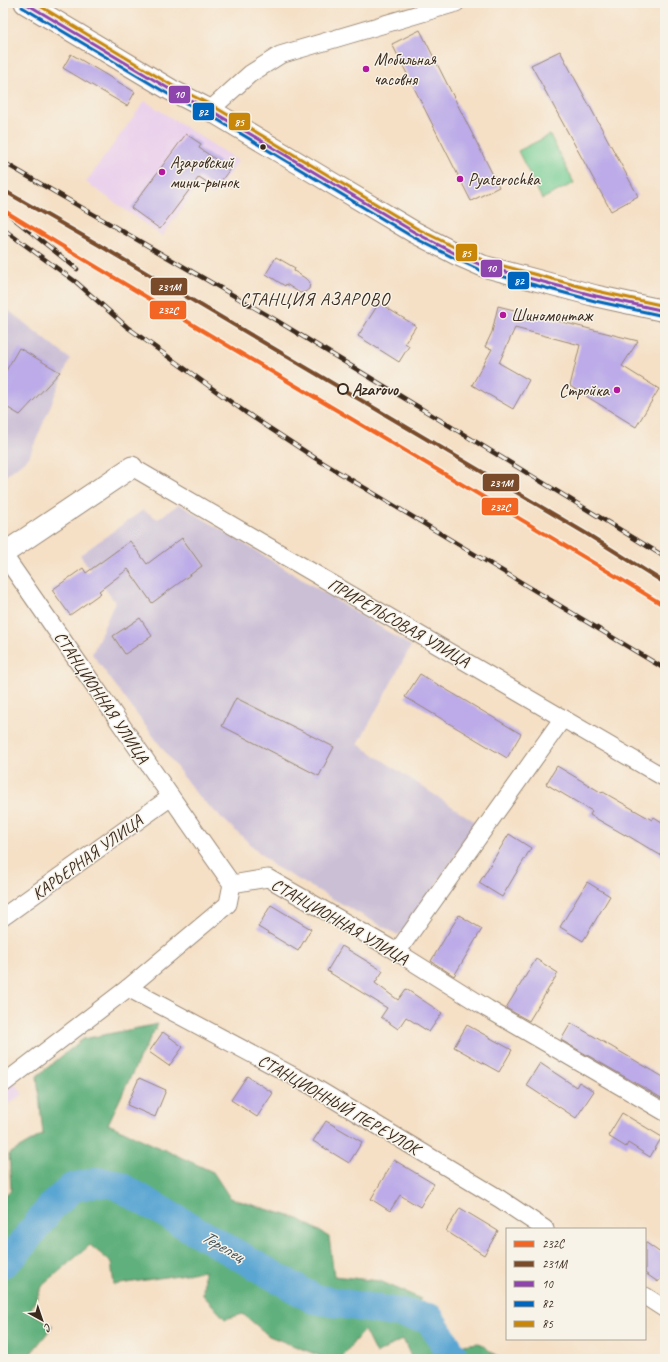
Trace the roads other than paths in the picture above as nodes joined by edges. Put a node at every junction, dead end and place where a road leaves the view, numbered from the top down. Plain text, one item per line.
1 (25, 3) edge
2 (456, 3) edge
3 (210, 110) junction
4 (665, 311) edge
5 (132, 467) joint
6 (3, 554) edge
7 (563, 718) junction
8 (665, 778) edge
9 (171, 797) junction
10 (232, 884) junction
11 (3, 918) edge
12 (397, 952) junction
13 (128, 988) junction
14 (3, 1084) edge
15 (665, 1112) edge
16 (544, 1228) edge
17 (646, 1297) edge
18 (665, 1310) edge

1 - 3 street
2 - 3 street
3 - 4 street
5 - 6 street
5 - 7 street, ПРИРЕЛЬСОВАЯ УЛИЦА
6 - 9 street, СТАНЦИОННАЯ УЛИЦА
7 - 8 street, ПРИРЕЛЬСОВАЯ УЛИЦА
7 - 12 street
9 - 10 street, СТАНЦИОННАЯ УЛИЦА
9 - 11 street, КАРЬЕРНАЯ УЛИЦА
10 - 12 street, СТАНЦИОННАЯ УЛИЦА
10 - 13 street
12 - 15 street, СТАНЦИОННАЯ УЛИЦА
13 - 14 street
13 - 16 street, СТАНЦИОННЫЙ ПЕРЕУЛОК
17 - 18 street

